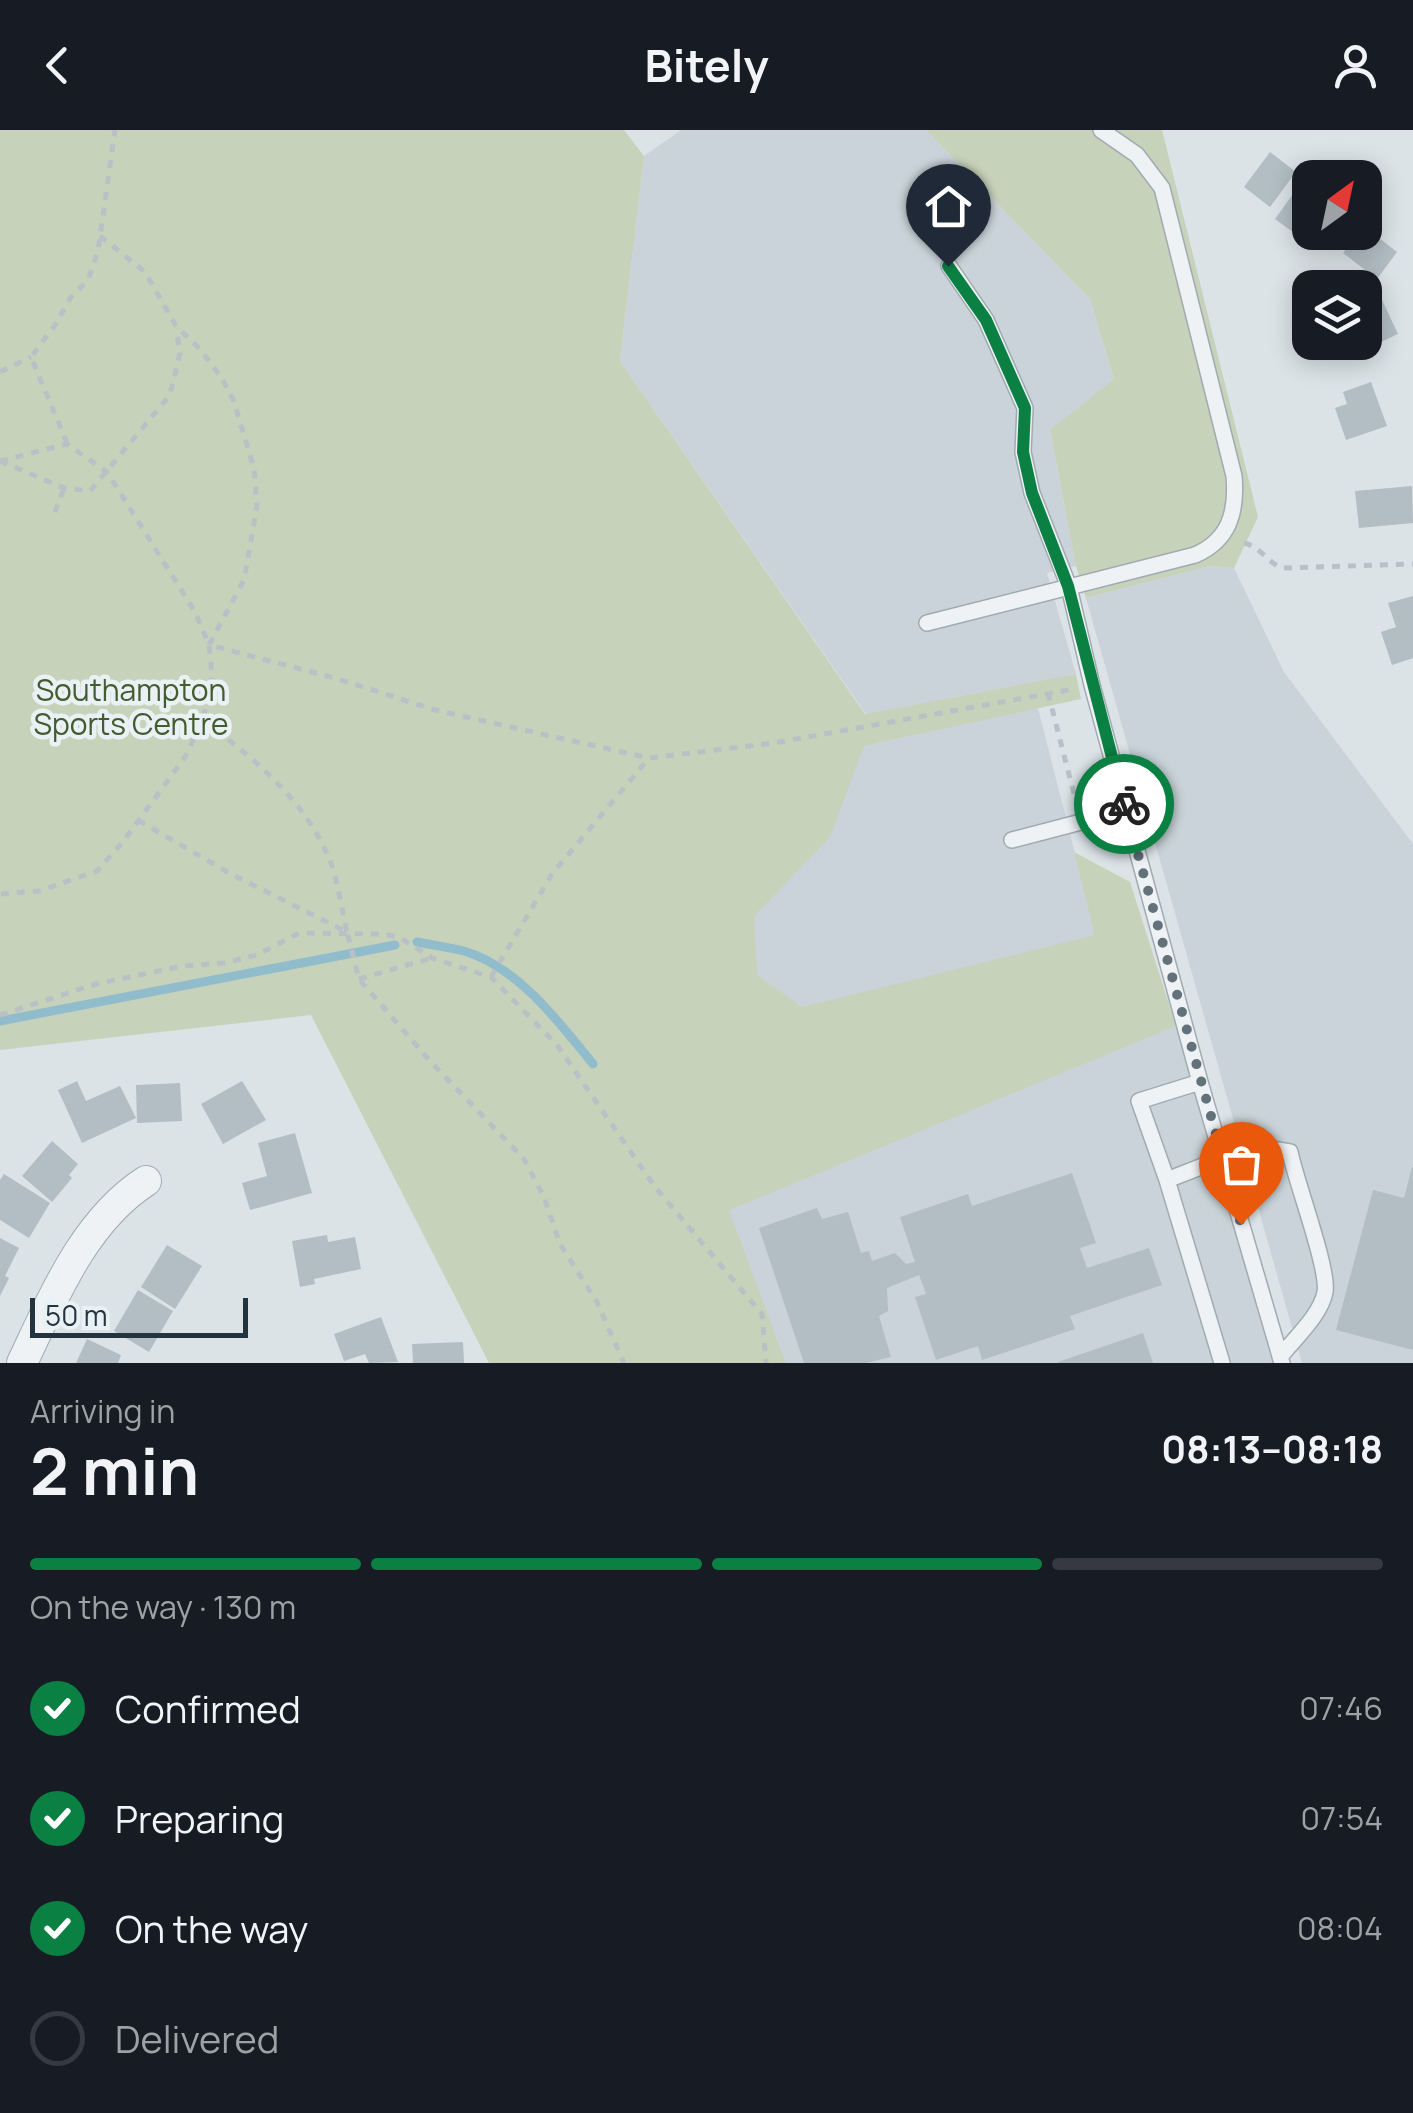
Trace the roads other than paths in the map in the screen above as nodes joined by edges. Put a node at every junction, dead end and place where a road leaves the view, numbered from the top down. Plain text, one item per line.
1 (1101, 130) edge
2 (948, 266) dead end
3 (1068, 586) junction
4 (927, 623) dead end
5 (1129, 821) junction
6 (1012, 840) dead end
7 (1200, 1082) junction
8 (1222, 1158) junction
9 (1167, 1180) junction
10 (146, 1182) dead end
11 (1281, 1360) edge
12 (22, 1363) edge
13 (1222, 1363) edge

1 - 3 lane
2 - 3 lane
3 - 4 lane
3 - 5 lane
5 - 6 lane
5 - 7 lane
7 - 8 lane
7 - 9 lane
8 - 9 lane
8 - 11 lane
8 - 11 lane
9 - 13 lane
10 - 12 street

